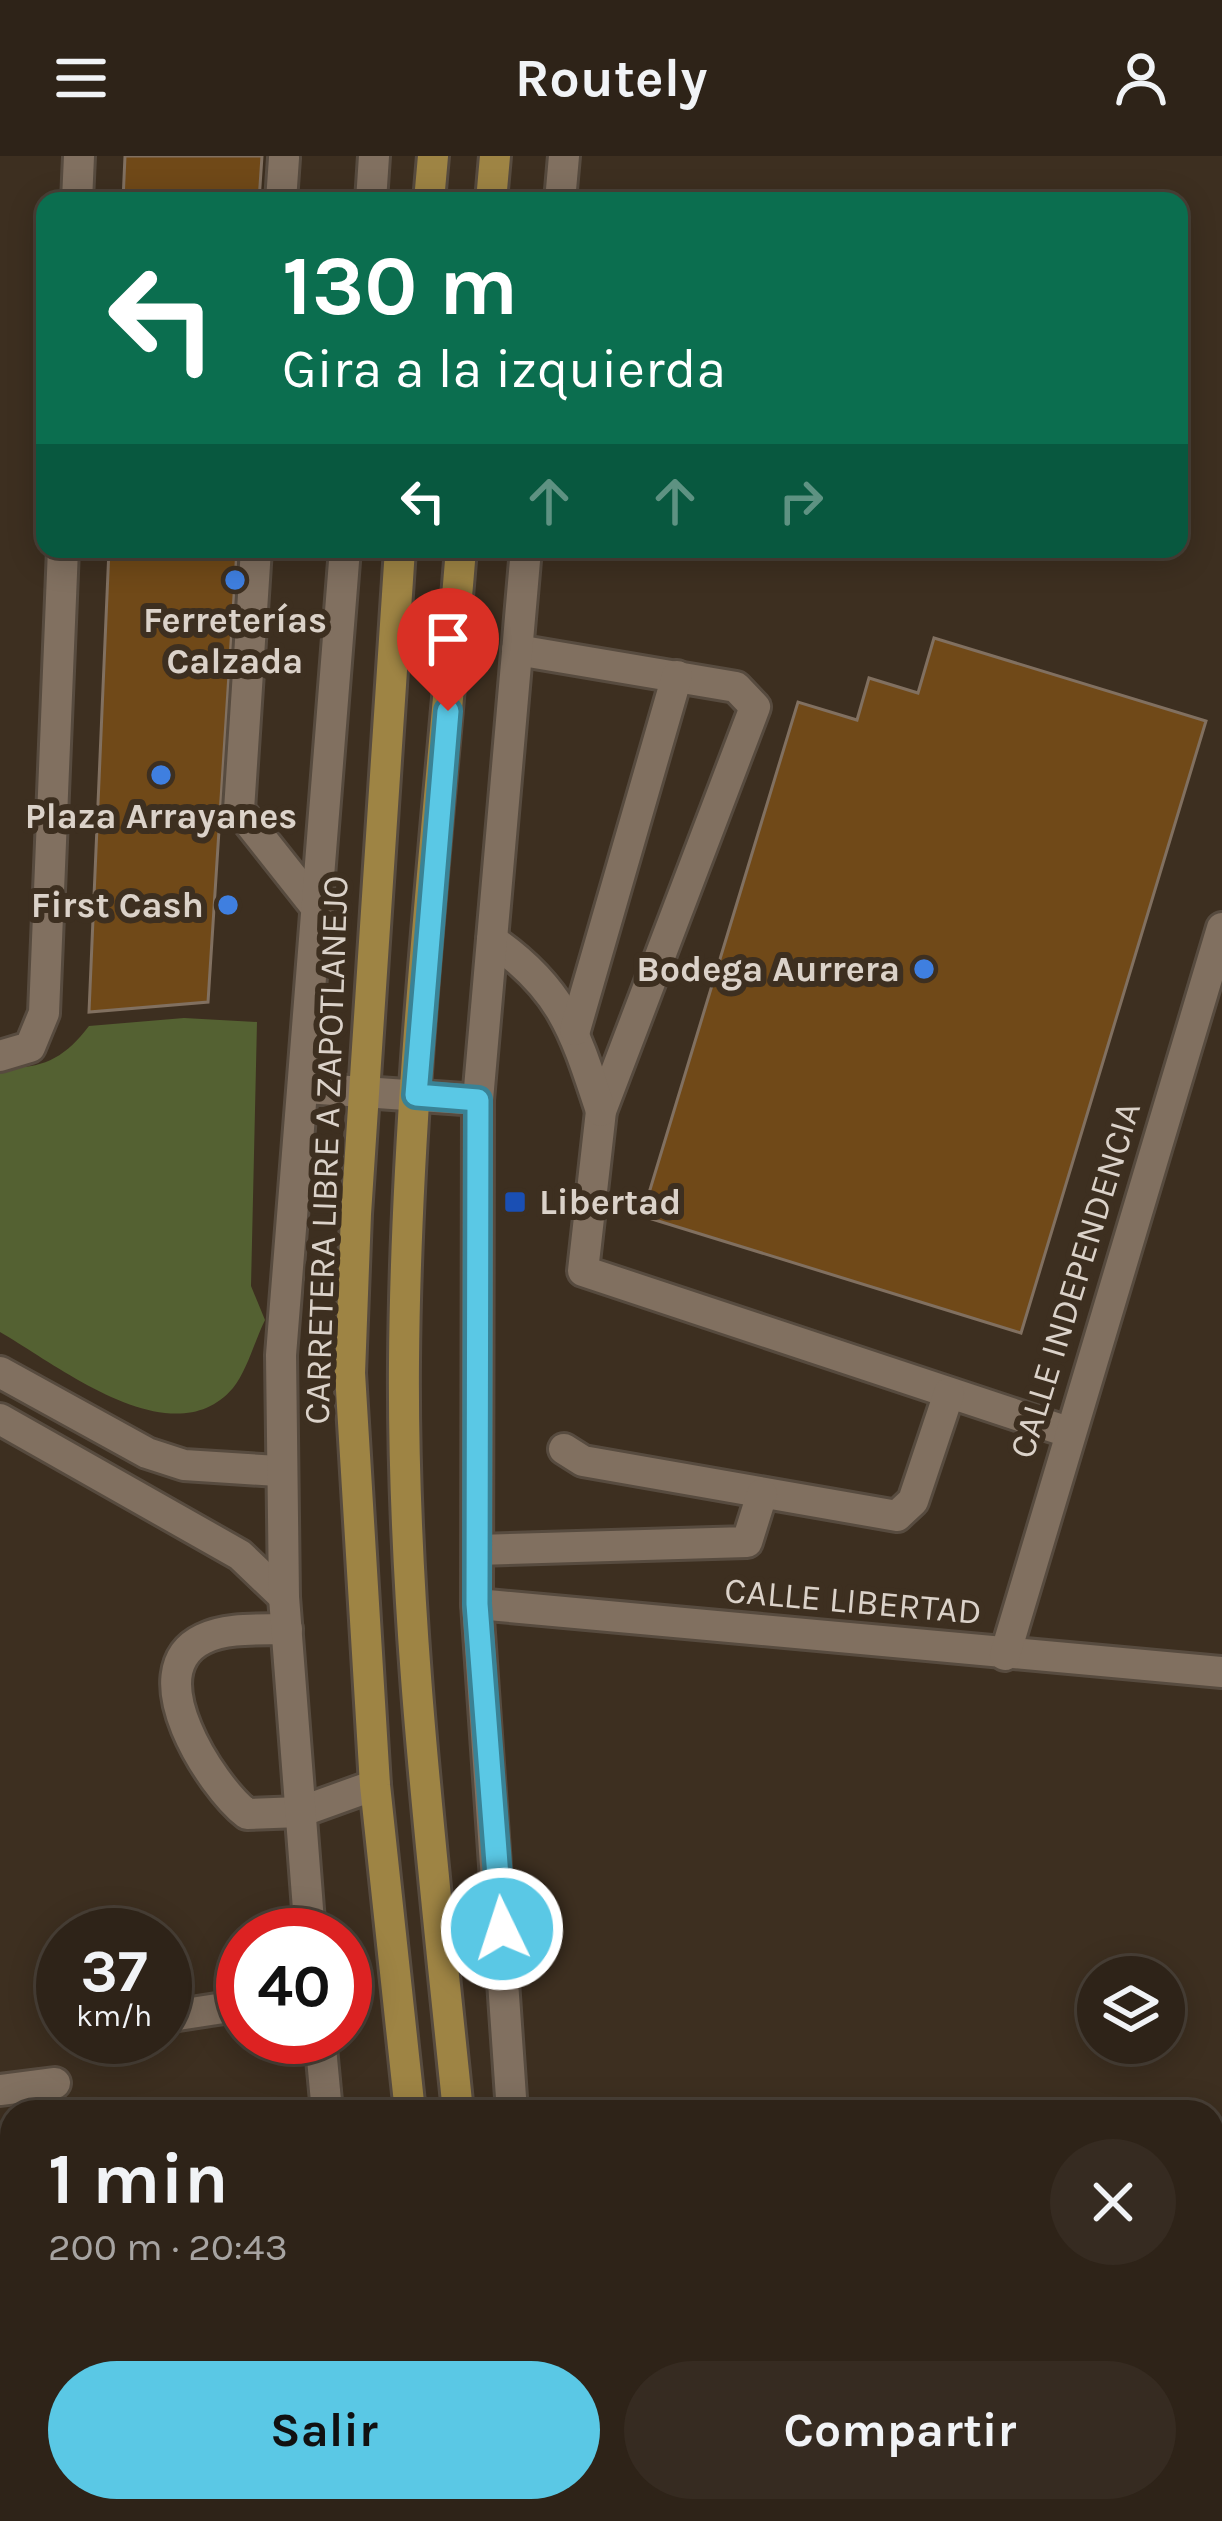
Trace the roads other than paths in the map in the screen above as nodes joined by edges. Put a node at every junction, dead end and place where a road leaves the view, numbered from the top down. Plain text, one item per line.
1 (79, 156) edge
2 (374, 156) edge
3 (433, 156) edge
4 (495, 156) edge
5 (564, 156) edge
6 (284, 158) edge
7 (77, 192) edge
8 (282, 192) edge
9 (372, 192) edge
10 (430, 192) edge
11 (492, 192) edge
12 (561, 192) edge
13 (63, 558) edge
14 (255, 558) edge
15 (345, 558) edge
16 (399, 558) edge
17 (460, 558) edge
18 (525, 558) edge
19 (517, 650) junction
20 (677, 676) junction
21 (319, 911) junction
22 (1222, 928) edge
23 (492, 940) junction
24 (575, 1030) junction
25 (0, 1056) edge
26 (306, 1088) junction
27 (363, 1092) junction
28 (416, 1095) junction
29 (478, 1100) junction
30 (602, 1111) junction
31 (0, 1372) edge
32 (950, 1393) junction
33 (0, 1419) edge
34 (1068, 1432) junction
35 (563, 1449) dead end
36 (278, 1471) junction
37 (762, 1494) junction
38 (478, 1550) junction
39 (284, 1597) junction
40 (477, 1604) junction
41 (287, 1629) junction
42 (1004, 1654) junction
43 (1222, 1672) edge
44 (375, 1785) junction
45 (300, 1812) junction
46 (308, 1908) edge
47 (323, 2064) edge
48 (55, 2083) dead end
49 (0, 2090) edge
50 (326, 2100) edge
51 (409, 2100) edge
52 (457, 2100) edge
53 (511, 2100) edge

1 - 7 street
2 - 9 street
3 - 10 main road
4 - 11 main road
5 - 12 street
6 - 8 street
13 - 25 street
14 - 21 street
15 - 21 street, CARRETERA LIBRE A ZAPOTLANEJO
16 - 27 main road, CARRETERA LIBRE A ZAPOTLANEJO
17 - 28 main road
18 - 19 street
19 - 20 street
19 - 23 street
20 - 24 street
20 - 30 street
21 - 26 street, CARRETERA LIBRE A ZAPOTLANEJO
22 - 34 street, CALLE INDEPENDENCIA
23 - 24 street
23 - 29 street
24 - 30 street
26 - 27 street
26 - 36 street, CARRETERA LIBRE A ZAPOTLANEJO
27 - 28 street
27 - 44 main road, CARRETERA LIBRE A ZAPOTLANEJO
28 - 29 street
28 - 52 main road
29 - 38 street
30 - 32 street
31 - 36 street
32 - 34 street
32 - 37 street
33 - 39 street
34 - 42 street, CALLE INDEPENDENCIA
35 - 37 street
36 - 39 street, CARRETERA LIBRE A ZAPOTLANEJO
37 - 38 street
38 - 40 street
39 - 41 street, CARRETERA LIBRE A ZAPOTLANEJO
40 - 42 street, CALLE LIBERTAD
40 - 53 street
41 - 45 street, CARRETERA LIBRE A ZAPOTLANEJO
41 - 45 street
42 - 43 street, CALLE LIBERTAD
44 - 45 street
44 - 51 main road, CARRETERA LIBRE A ZAPOTLANEJO
45 - 46 street, CARRETERA LIBRE A ZAPOTLANEJO
47 - 50 street
48 - 49 street

